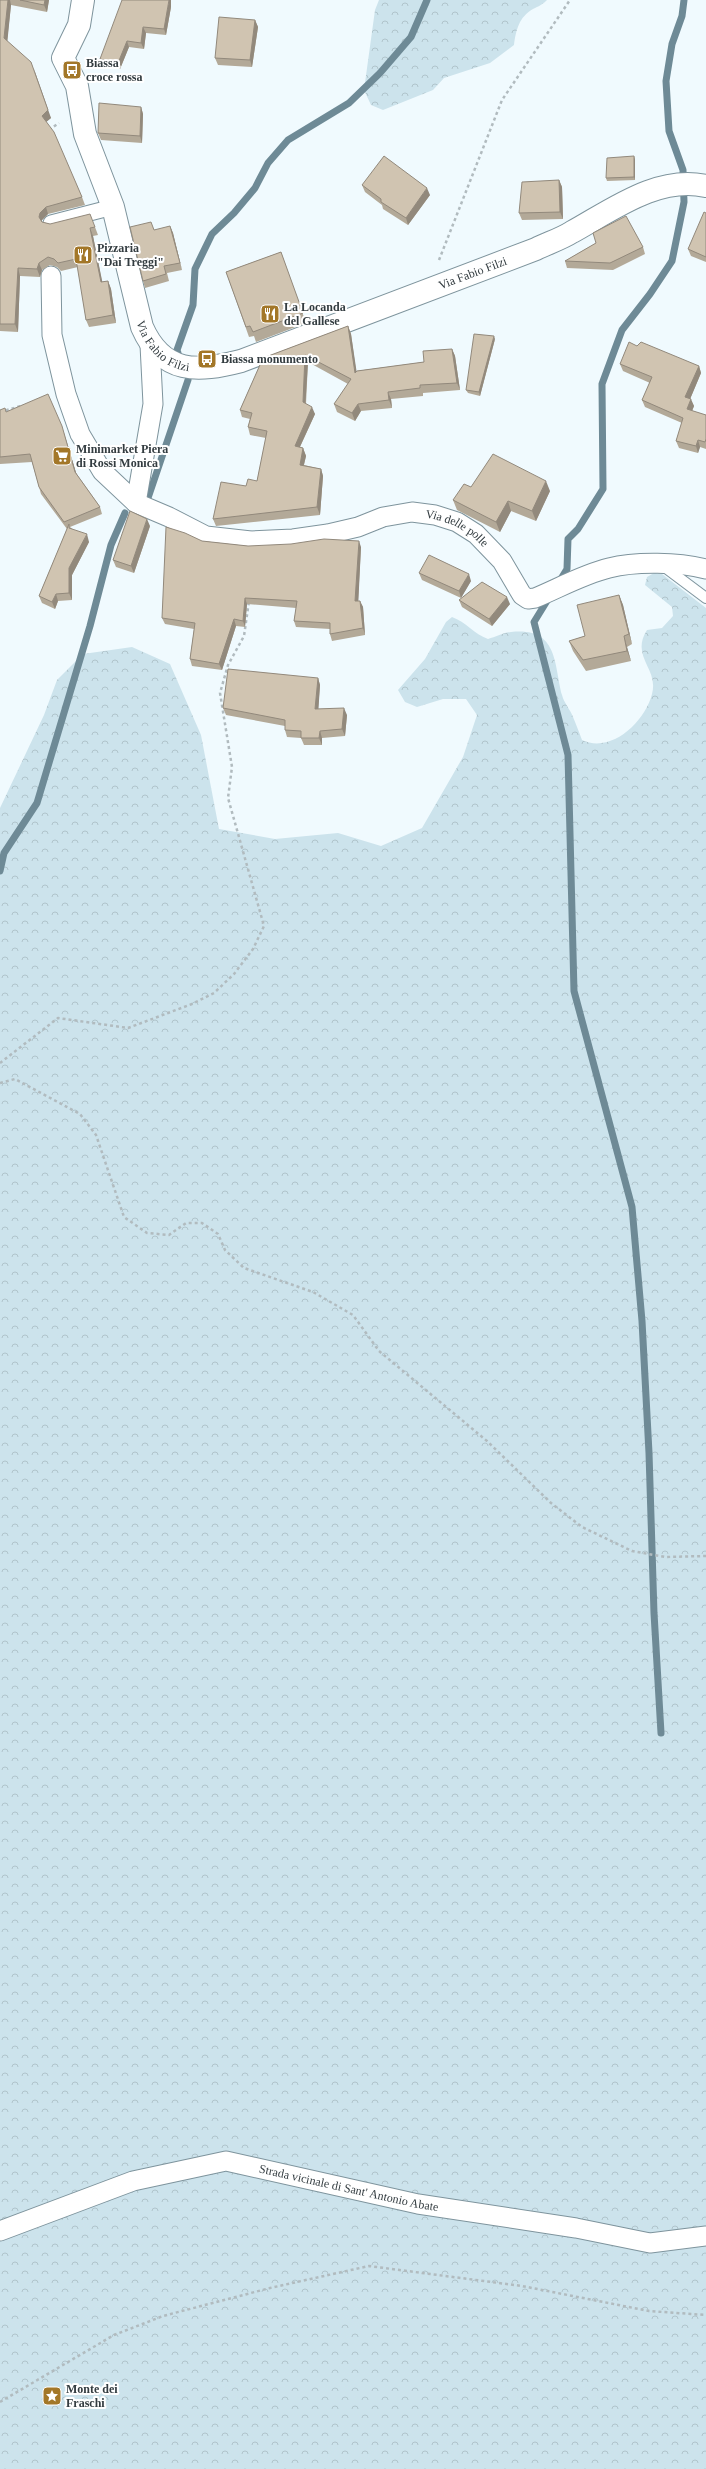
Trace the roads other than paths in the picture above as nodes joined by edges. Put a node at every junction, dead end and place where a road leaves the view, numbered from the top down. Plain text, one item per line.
1 (84, 0) edge
2 (706, 186) edge
3 (113, 207) junction
4 (50, 223) edge
5 (50, 276) dead end
6 (150, 345) junction
7 (136, 503) junction
8 (661, 564) junction
9 (706, 569) edge
10 (706, 598) edge
11 (0, 2231) edge
12 (706, 2236) edge

1 - 3 street, Via Fabio Filzi
2 - 6 street, Via Fabio Filzi
3 - 4 street
3 - 6 street, Via Fabio Filzi
5 - 7 street
6 - 7 street
7 - 8 street, Via delle polle
8 - 9 street
8 - 10 lane
11 - 12 street, Strada vicinale di Sant' Antonio Abate

